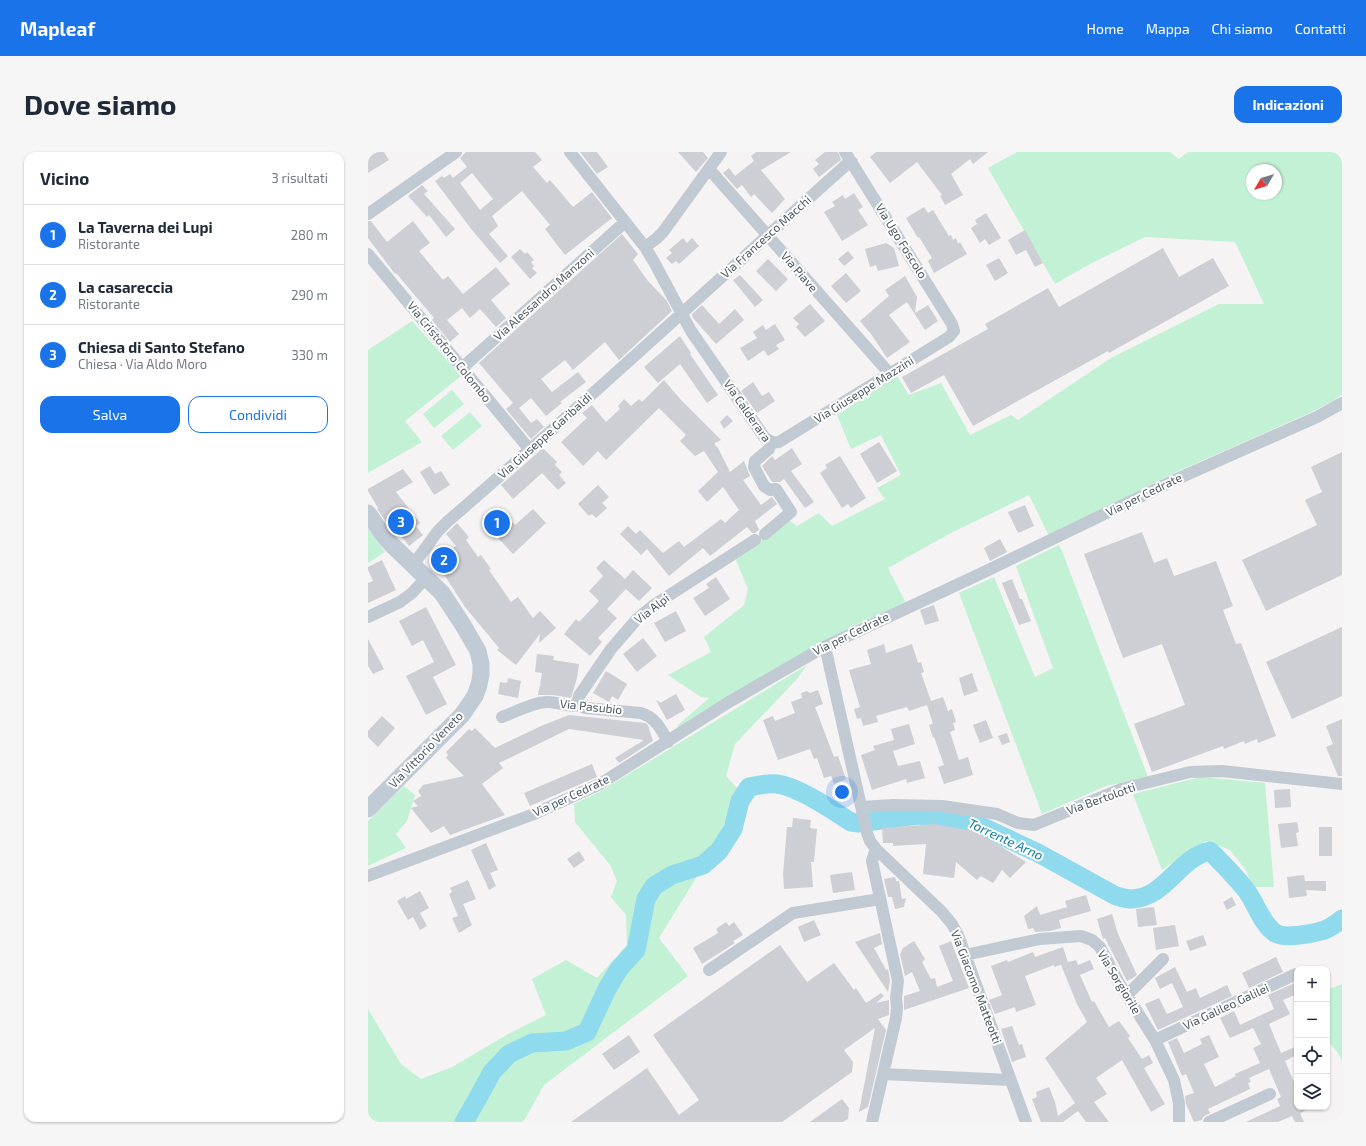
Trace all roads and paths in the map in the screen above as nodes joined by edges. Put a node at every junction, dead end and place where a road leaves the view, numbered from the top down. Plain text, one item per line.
1 (456, 152) edge
2 (570, 152) edge
3 (721, 152) edge
4 (848, 157) edge
5 (709, 169) junction
6 (368, 214) edge
7 (625, 222) junction
8 (767, 235) junction
9 (645, 247) junction
10 (368, 254) edge
11 (682, 313) junction
12 (954, 331) joint
13 (462, 368) junction
14 (890, 374) junction
15 (1342, 403) edge
16 (772, 442) junction
17 (530, 450) junction
18 (368, 513) edge
19 (760, 537) joint
20 (413, 565) junction
21 (426, 578) junction
22 (368, 617) edge
23 (824, 647) junction
24 (580, 705) junction
25 (502, 717) dead end
26 (668, 742) junction
27 (1342, 784) edge
28 (368, 809) edge
29 (863, 810) junction
30 (876, 849) junction
31 (368, 876) edge
32 (880, 899) junction
33 (965, 955) junction
34 (1163, 959) dead end
35 (709, 970) dead end
36 (1294, 975) edge
37 (1127, 995) junction
38 (1155, 1040) junction
39 (883, 1074) junction
40 (1010, 1080) junction
41 (1270, 1094) dead end
42 (872, 1122) edge
43 (1026, 1122) edge
44 (1179, 1122) edge
45 (1209, 1122) edge

1 - 6 street
2 - 7 street
3 - 5 street
4 - 8 street, Via Francesco Macchi
4 - 12 street, Via Ugo Foscolo
5 - 8 street, Via Piave
5 - 9 street
7 - 9 street
7 - 13 street, Via Alessandro Manzoni
8 - 11 street, Via Francesco Macchi
8 - 14 street, Via Piave
9 - 11 street
10 - 13 street, Via Cristoforo Colombo
11 - 16 street, Via Calderara
11 - 17 street, Via Giuseppe Garibaldi
12 - 14 street, Via Giuseppe Mazzini
13 - 17 street, Via Cristoforo Colombo
14 - 16 street, Via Giuseppe Mazzini
15 - 23 street, Via per Cedrate
16 - 19 street, Via Calderara
17 - 20 street, Via Giuseppe Garibaldi
18 - 20 street, Via Vittorio Veneto
19 - 24 street, Via Alpi
20 - 21 street, Via Vittorio Veneto
21 - 22 street
21 - 28 street, Via Vittorio Veneto
23 - 26 street, Via per Cedrate
23 - 29 street, Via Giacomo Matteotti
24 - 25 street, Via Pasubio
24 - 26 street, Via Pasubio
26 - 31 street, Via per Cedrate
27 - 29 street, Via Bertolotti
29 - 30 street, Via Giacomo Matteotti
30 - 32 street
30 - 33 street, Via Giacomo Matteotti
32 - 35 street
32 - 39 street
33 - 37 street, Via Sorgiorile
33 - 40 street, Via Giacomo Matteotti
34 - 37 street
36 - 38 street, Via Galileo Galilei
37 - 38 street, Via Sorgiorile
38 - 44 street, Via Sorgiorile
39 - 40 street
39 - 42 street
40 - 43 street, Via Giacomo Matteotti
41 - 45 street

